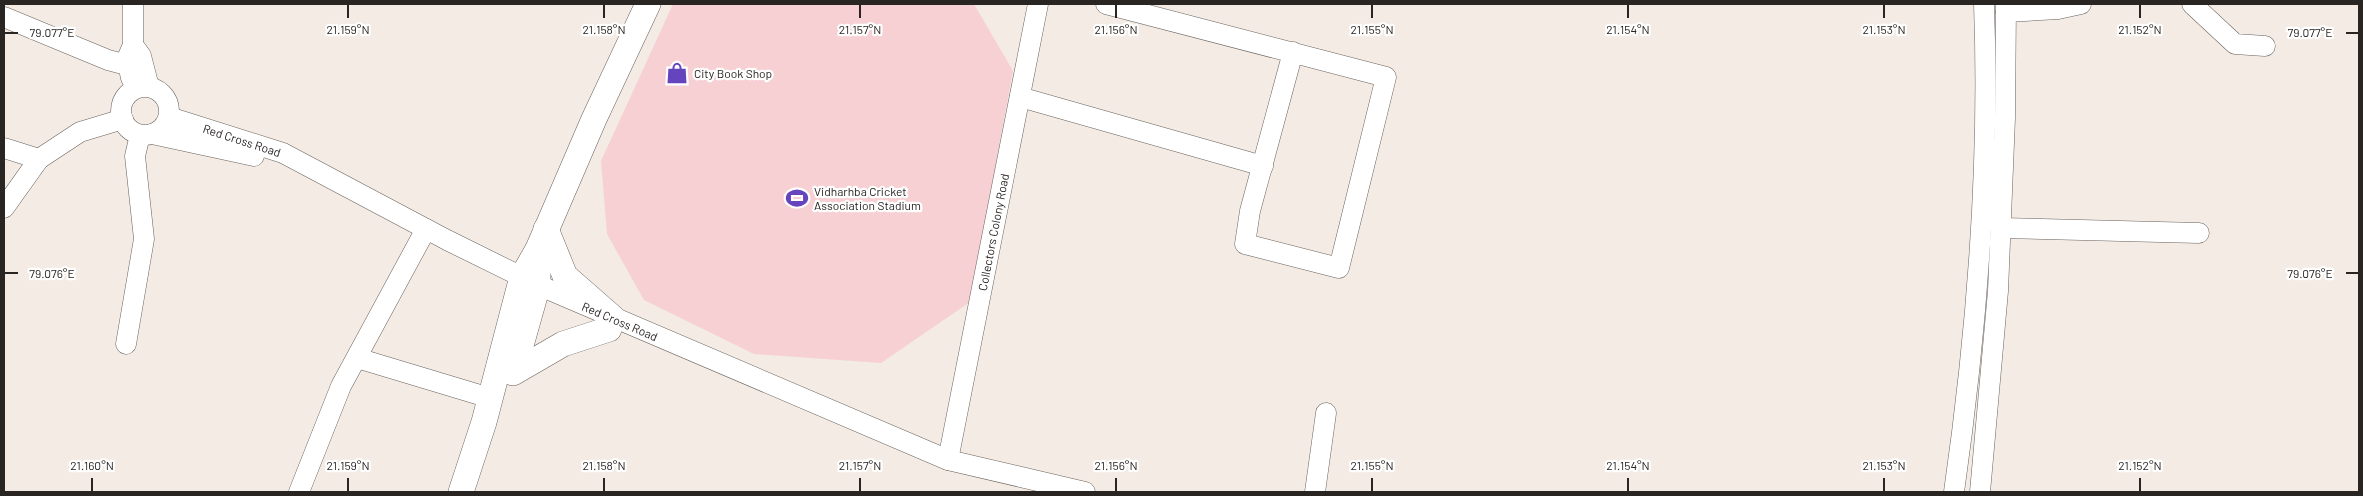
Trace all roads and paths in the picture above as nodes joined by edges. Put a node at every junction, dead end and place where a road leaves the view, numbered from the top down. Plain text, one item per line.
1 (133, 4) edge
2 (648, 4) edge
3 (1038, 4) edge
4 (1106, 4) edge
5 (1984, 4) edge
6 (2081, 4) edge
7 (2192, 4) edge
8 (2006, 8) edge
9 (4, 17) edge
10 (132, 45) junction
11 (2265, 46) dead end
12 (1293, 52) junction
13 (127, 65) junction
14 (141, 89) junction
15 (1020, 97) junction
16 (169, 117) junction
17 (122, 118) junction
18 (146, 134) junction
19 (4, 148) edge
20 (39, 159) junction
21 (1263, 166) junction
22 (4, 208) edge
23 (2001, 228) junction
24 (424, 233) junction
25 (2199, 233) dead end
26 (542, 239) junction
27 (528, 285) junction
28 (611, 324) junction
29 (126, 344) dead end
30 (357, 358) junction
31 (513, 373) junction
32 (490, 398) junction
33 (1326, 413) dead end
34 (948, 460) junction
35 (1953, 486) edge
36 (299, 492) edge
37 (461, 492) edge
38 (479, 492) edge
39 (1040, 492) edge
40 (1085, 492) edge
41 (1314, 492) edge
42 (1980, 492) edge

1 - 10 street
2 - 26 main road
3 - 15 street, Collectors Colony Road
4 - 12 street
5 - 35 street
6 - 8 street
7 - 11 street
8 - 23 street
9 - 13 street
10 - 13 street
10 - 14 street
12 - 21 street
12 - 21 street
13 - 14 street
14 - 16 street
14 - 17 street
15 - 21 street
15 - 34 street, Collectors Colony Road
16 - 18 street
16 - 24 street, Red Cross Road
17 - 18 street
17 - 20 street
18 - 24 street
18 - 29 street
19 - 20 street
20 - 22 street
23 - 25 street
23 - 42 street
24 - 27 street, Red Cross Road
24 - 30 street
26 - 27 main road
26 - 28 main road
27 - 28 street, Red Cross Road
27 - 31 main road
27 - 32 main road
28 - 31 main road
28 - 34 street, Red Cross Road
28 - 39 street
30 - 32 street
30 - 36 street
31 - 38 main road
32 - 37 main road
33 - 41 street
34 - 40 street, Red Cross Road

